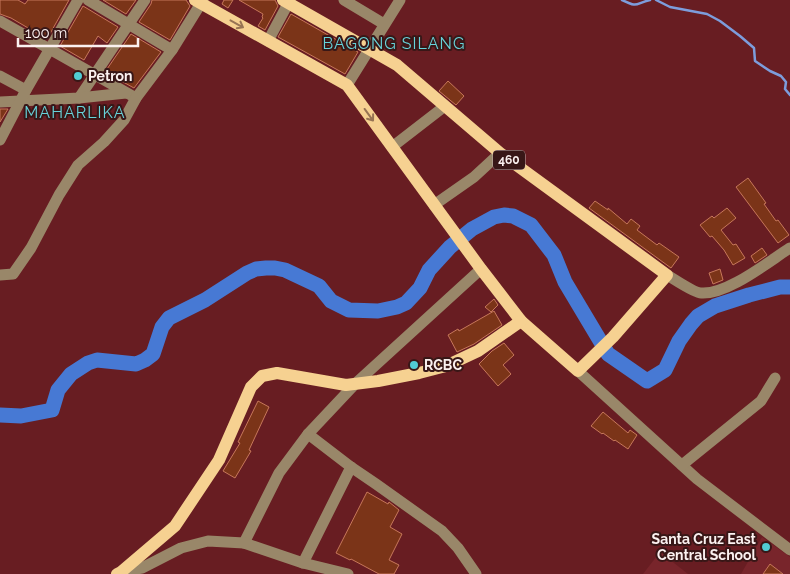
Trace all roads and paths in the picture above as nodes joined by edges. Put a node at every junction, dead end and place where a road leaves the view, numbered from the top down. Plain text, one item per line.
1 (78, 0) edge
2 (88, 0) edge
3 (145, 0) edge
4 (344, 0) edge
5 (400, 0) edge
6 (200, 1) edge
7 (287, 1) edge
8 (0, 21) edge
9 (128, 24) junction
10 (384, 24) junction
11 (268, 41) junction
12 (49, 48) junction
13 (368, 49) junction
14 (172, 50) junction
15 (95, 74) junction
16 (0, 76) edge
17 (347, 84) junction
18 (23, 95) junction
19 (131, 95) junction
20 (79, 98) junction
21 (0, 102) edge
22 (444, 106) junction
23 (0, 140) edge
24 (392, 147) junction
25 (500, 153) junction
26 (434, 205) junction
27 (790, 248) edge
28 (481, 270) junction
29 (667, 275) junction
30 (0, 276) edge
31 (520, 320) junction
32 (578, 371) junction
33 (775, 378) dead end
34 (356, 384) junction
35 (308, 434) junction
36 (682, 465) junction
37 (351, 467) junction
38 (244, 543) junction
39 (790, 550) edge
40 (303, 563) junction
41 (119, 573) edge
42 (348, 574) edge
43 (476, 574) edge

1 - 12 street
2 - 9 street
3 - 9 street
4 - 10 street
5 - 10 street
6 -> 11 main road
6 - 14 street
7 - 11 street
7 - 13 main road, 460
8 - 12 street
9 - 14 street
9 - 15 street
10 - 13 street
11 - 17 main road
12 - 15 street
12 - 18 street
13 - 17 street
13 - 22 main road, 460
14 - 19 street
15 - 19 street
15 - 20 street
16 - 18 street
17 -> 24 main road
18 - 20 street
18 - 21 street
18 - 23 street
19 - 20 street
19 - 30 street
22 - 24 street
22 - 25 main road, 460
24 - 26 main road
25 - 26 street
25 - 29 main road, 460
26 - 28 main road
27 - 29 street
28 - 31 main road
28 - 34 street
29 - 32 main road
31 - 32 main road
31 - 34 main road
32 - 36 street
33 - 36 street
34 - 35 street
34 - 41 main road
35 - 37 street
35 - 38 street
36 - 39 street
37 - 40 street
37 - 43 street
38 - 40 street
38 - 41 street
40 - 42 street

